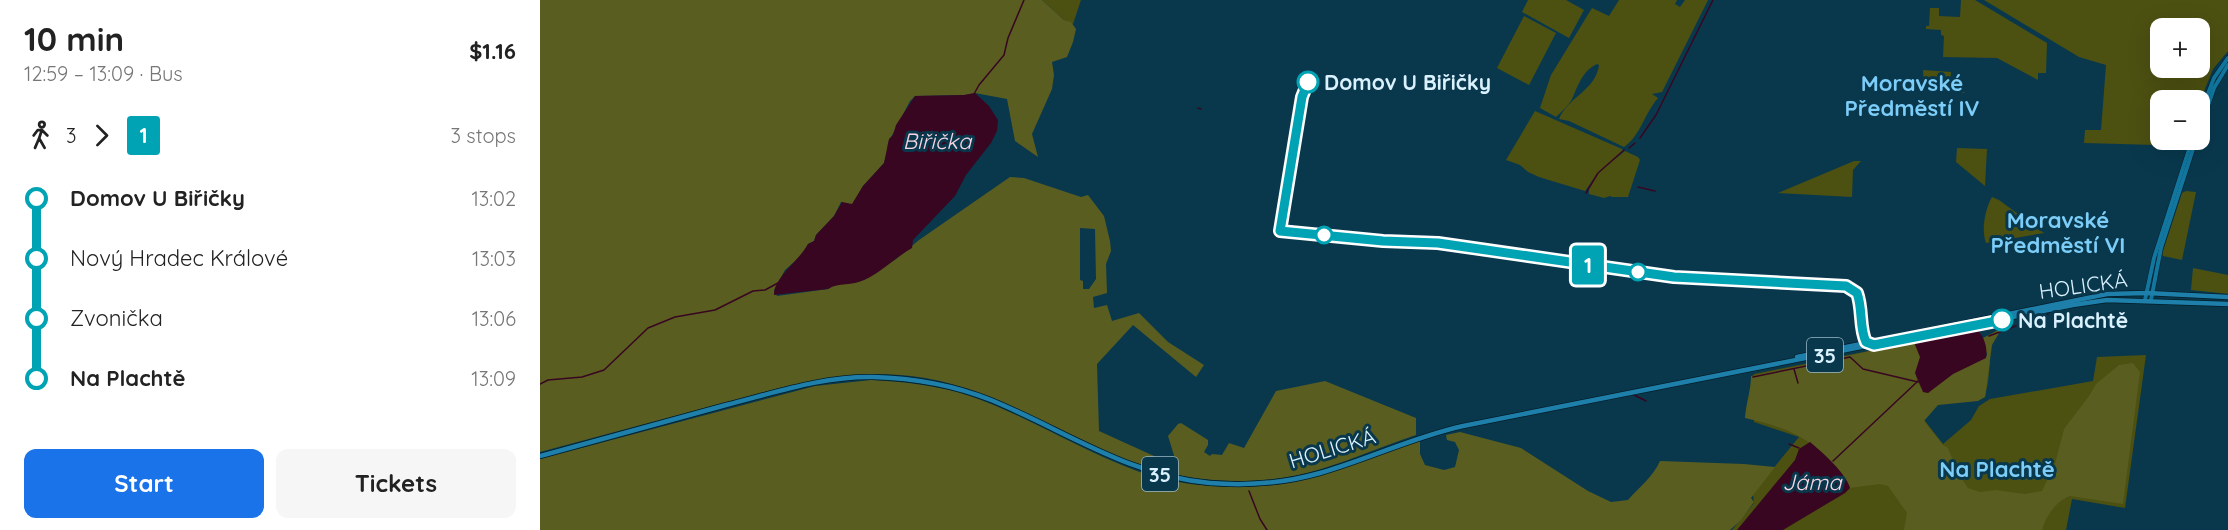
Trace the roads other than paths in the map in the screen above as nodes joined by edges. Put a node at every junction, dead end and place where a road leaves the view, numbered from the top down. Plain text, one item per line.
1 (2228, 58) edge
2 (2228, 65) edge
3 (2209, 90) edge
4 (2210, 100) edge
5 (2189, 150) edge
6 (2193, 150) edge
7 (2150, 294) junction
8 (2228, 297) edge
9 (2148, 300) junction
10 (2228, 304) edge
11 (1777, 363) junction
12 (540, 456) edge

1 - 3 street
2 - 4 street
5 - 7 street
6 - 7 street
7 - 8 main road, 35
7 - 9 street
7 - 11 main road, HOLICKÁ / 35
9 - 10 main road, 35
9 - 11 main road, HOLICKÁ / 35
11 - 12 main road, HOLICKÁ / 35

